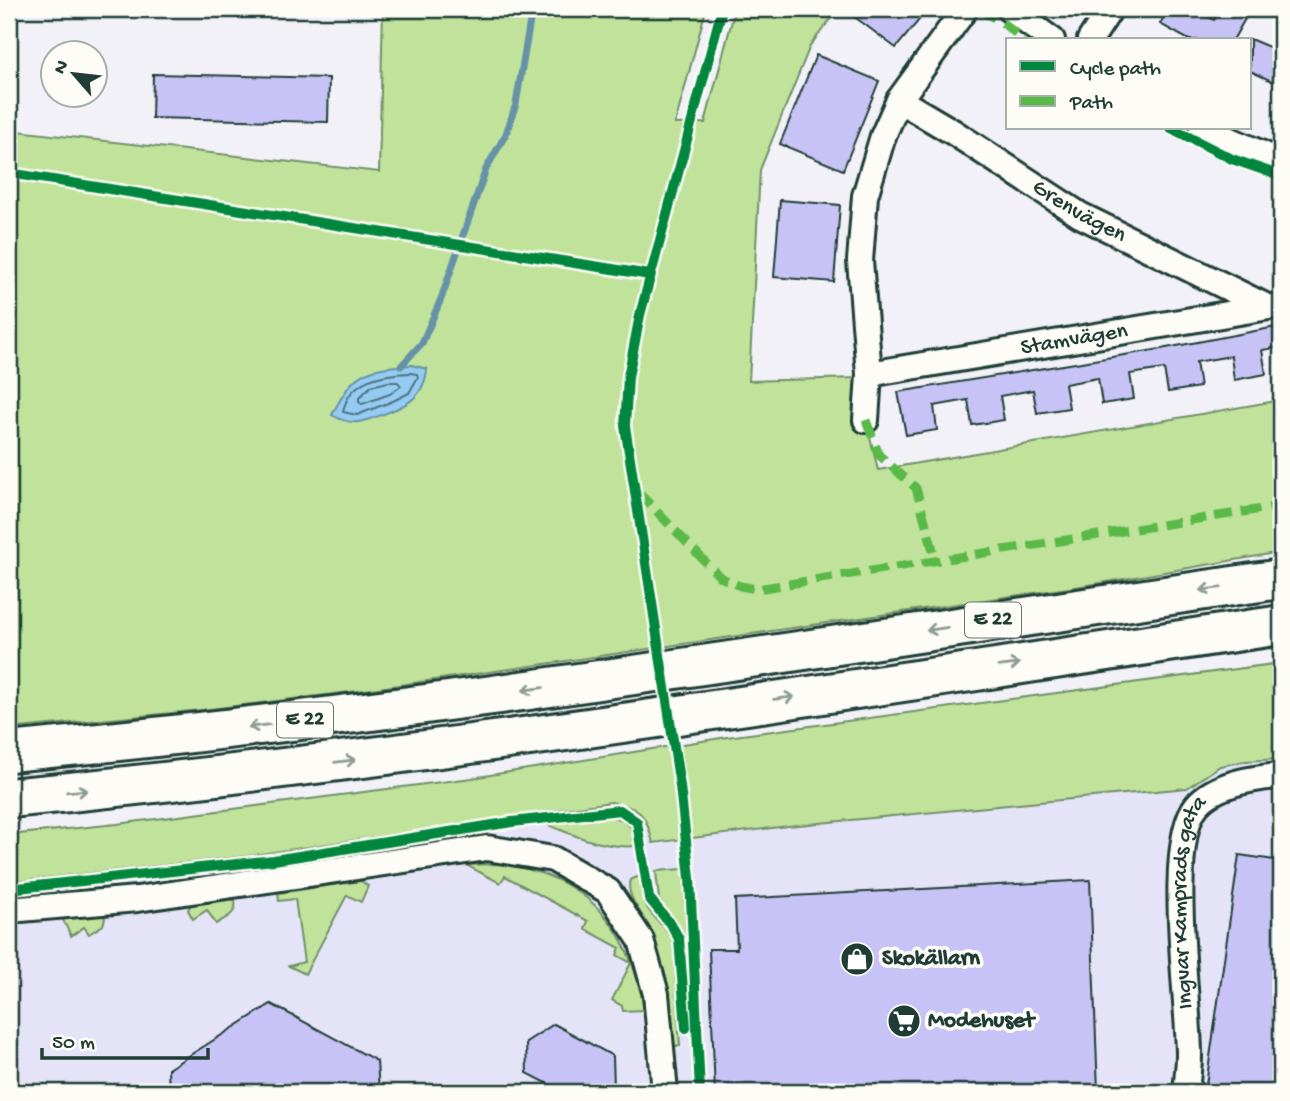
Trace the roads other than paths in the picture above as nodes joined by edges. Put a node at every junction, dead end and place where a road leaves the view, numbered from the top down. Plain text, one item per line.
1 (965, 9) edge
2 (1009, 9) edge
3 (1110, 9) edge
4 (1049, 38) edge
5 (1091, 38) edge
6 (900, 100) junction
7 (1207, 130) edge
8 (1281, 162) edge
9 (1274, 306) edge
10 (869, 374) junction
11 (866, 420) dead end
12 (1281, 579) edge
13 (1281, 625) edge
14 (9, 752) edge
15 (1281, 776) edge
16 (9, 798) edge
17 (9, 910) edge
18 (665, 1092) edge
19 (1186, 1092) edge

1 - 6 street
2 - 4 street
3 - 5 street
6 - 9 street, Grenvägen
6 - 10 street
7 - 8 street
9 - 10 street, Stamvägen
10 - 11 street
12 -> 14 highway, E 22
16 -> 13 highway, E 22
15 - 19 street, Ingvar Kamprads gata
17 - 18 street

